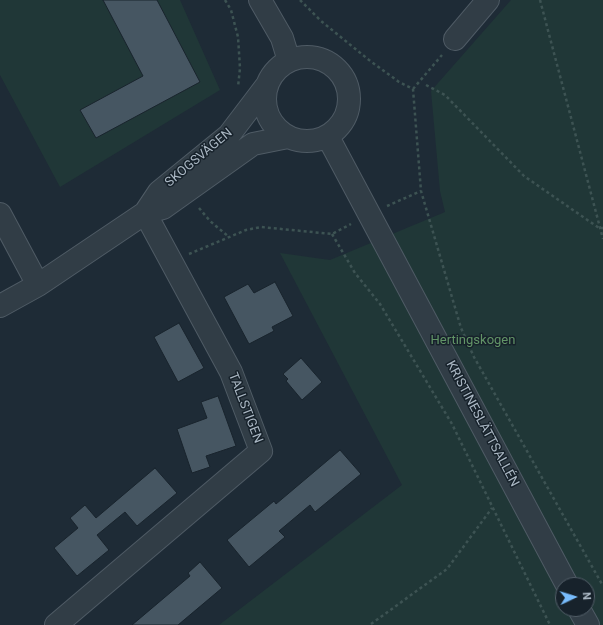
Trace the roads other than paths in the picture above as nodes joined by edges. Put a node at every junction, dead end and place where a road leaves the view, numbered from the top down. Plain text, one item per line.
1 (260, 0) edge
2 (488, 0) edge
3 (455, 39) road end
4 (289, 61) junction
5 (267, 85) junction
6 (328, 137) junction
7 (288, 138) junction
8 (145, 213) junction
9 (0, 214) edge
10 (38, 285) junction
11 (0, 306) edge
12 (563, 577) edge
13 (56, 625) edge

1 - 4 street
2 - 3 street
4 - 5 street
4 - 6 street
5 - 7 street
5 - 8 street, SKOGSVÄGEN
6 - 7 street
6 - 12 street, KRISTINESLÄTTSALLÉN
7 - 8 street, SKOGSVÄGEN
8 - 10 street, SKOGSVÄGEN
8 - 13 street, TALLSTIGEN
9 - 10 street
10 - 11 street, SKOGSVÄGEN

